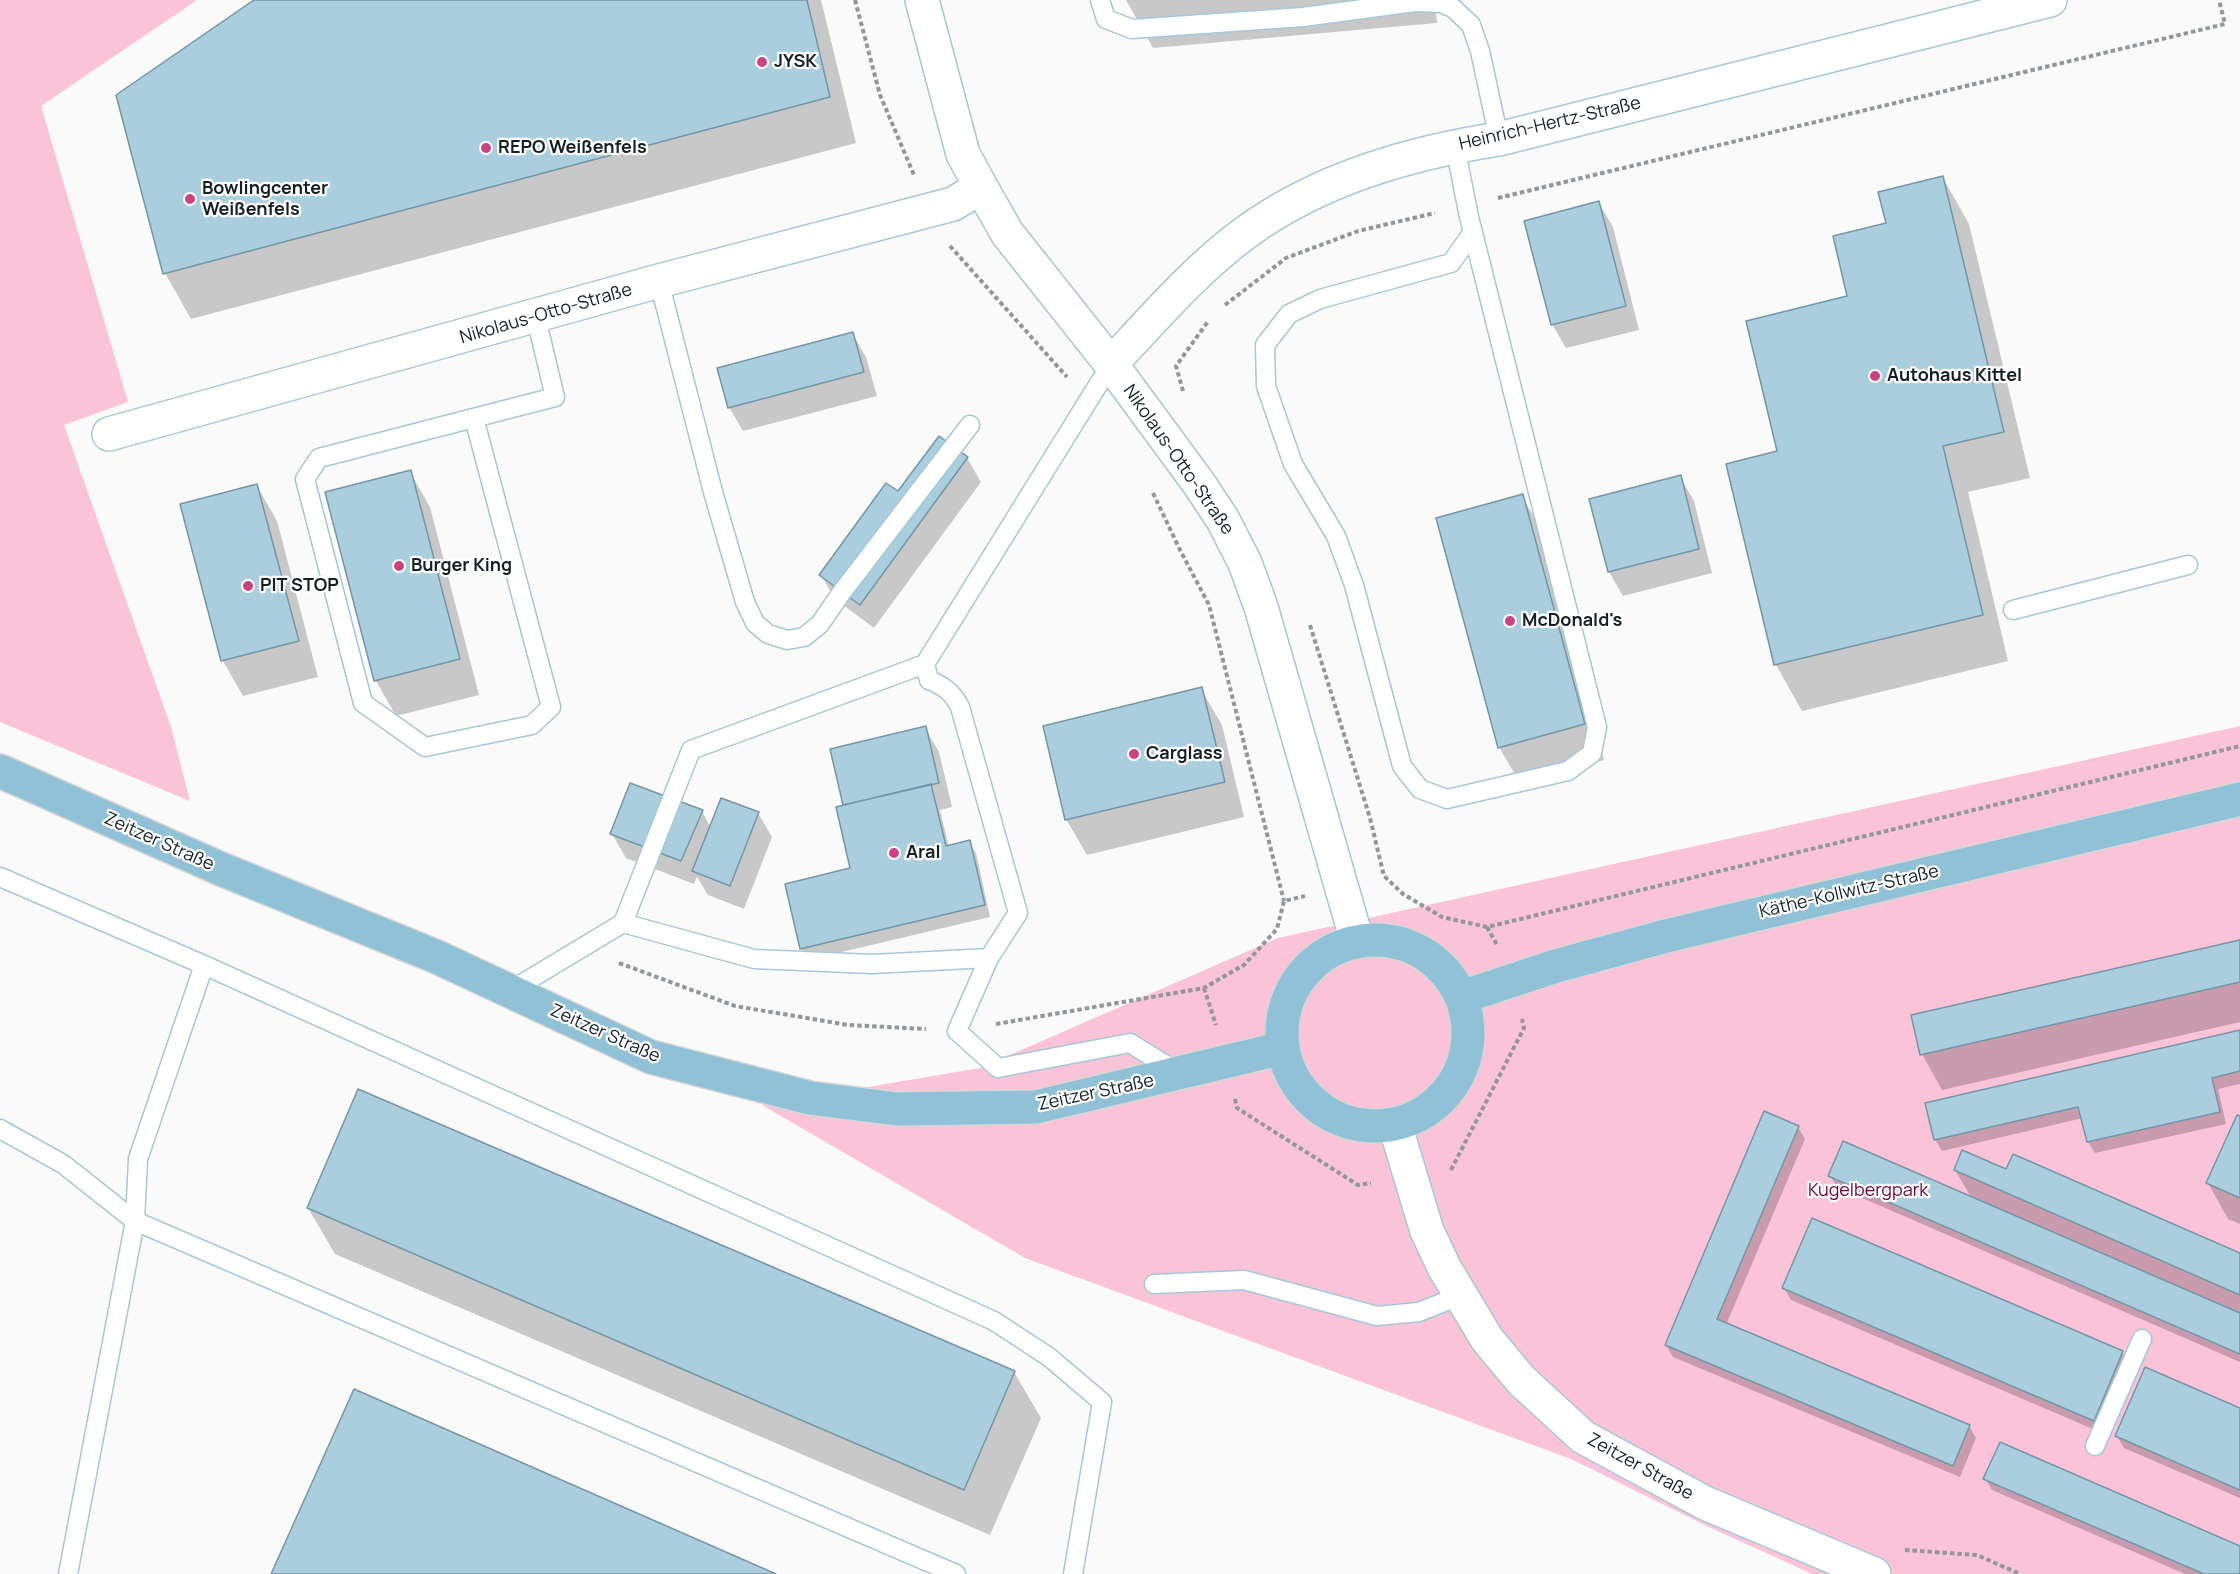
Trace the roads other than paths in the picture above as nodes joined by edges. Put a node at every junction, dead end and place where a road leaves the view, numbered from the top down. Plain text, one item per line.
1 (922, 0) edge
2 (1100, 0) edge
3 (2050, 0) edge
4 (1499, 139) junction
5 (1455, 146) junction
6 (981, 187) junction
7 (1473, 232) junction
8 (659, 281) junction
9 (536, 318) junction
10 (1111, 364) junction
11 (474, 418) junction
12 (970, 425) dead end
13 (109, 434) dead end
14 (2188, 565) dead end
15 (2013, 610) dead end
16 (925, 664) junction
17 (0, 771) edge
18 (2240, 799) edge
19 (0, 877) edge
20 (624, 923) junction
21 (1357, 941) junction
22 (989, 958) junction
23 (204, 965) junction
24 (510, 992) junction
25 (1462, 997) junction
26 (1282, 1048) junction
27 (1180, 1074) junction
28 (1395, 1125) junction
29 (0, 1129) edge
30 (135, 1221) junction
31 (1154, 1284) dead end
32 (1459, 1296) junction
33 (2142, 1339) dead end
34 (2095, 1446) dead end
35 (68, 1574) edge
36 (956, 1574) edge
37 (1073, 1574) edge
38 (1874, 1574) edge

1 - 6 street, Nikolaus-Otto-Straße
2 - 4 lane
3 - 4 street, Heinrich-Hertz-Straße
4 - 5 street, Heinrich-Hertz-Straße
5 - 7 lane
5 - 10 street, Heinrich-Hertz-Straße
6 - 8 street, Nikolaus-Otto-Straße
6 - 10 street, Nikolaus-Otto-Straße
7 - 7 lane
8 - 9 street, Nikolaus-Otto-Straße
8 - 12 lane
9 - 11 lane
9 - 13 street, Nikolaus-Otto-Straße
10 - 16 lane
10 - 21 street, Nikolaus-Otto-Straße
11 - 11 lane
14 - 15 lane
16 - 20 lane
16 - 22 lane
17 - 24 main road, Zeitzer Straße
18 - 25 main road, Käthe-Kollwitz-Straße
19 - 23 lane
20 - 22 lane
20 - 24 lane
21 - 25 main road
21 - 26 main road
22 - 27 lane
23 - 30 lane
23 - 37 lane
24 - 27 main road, Zeitzer Straße
25 - 28 main road
26 - 27 main road, Zeitzer Straße
26 - 28 main road
28 - 32 street, Zeitzer Straße
29 - 30 lane
30 - 35 lane
30 - 36 lane
31 - 32 lane
32 - 38 street, Zeitzer Straße
33 - 34 lane

